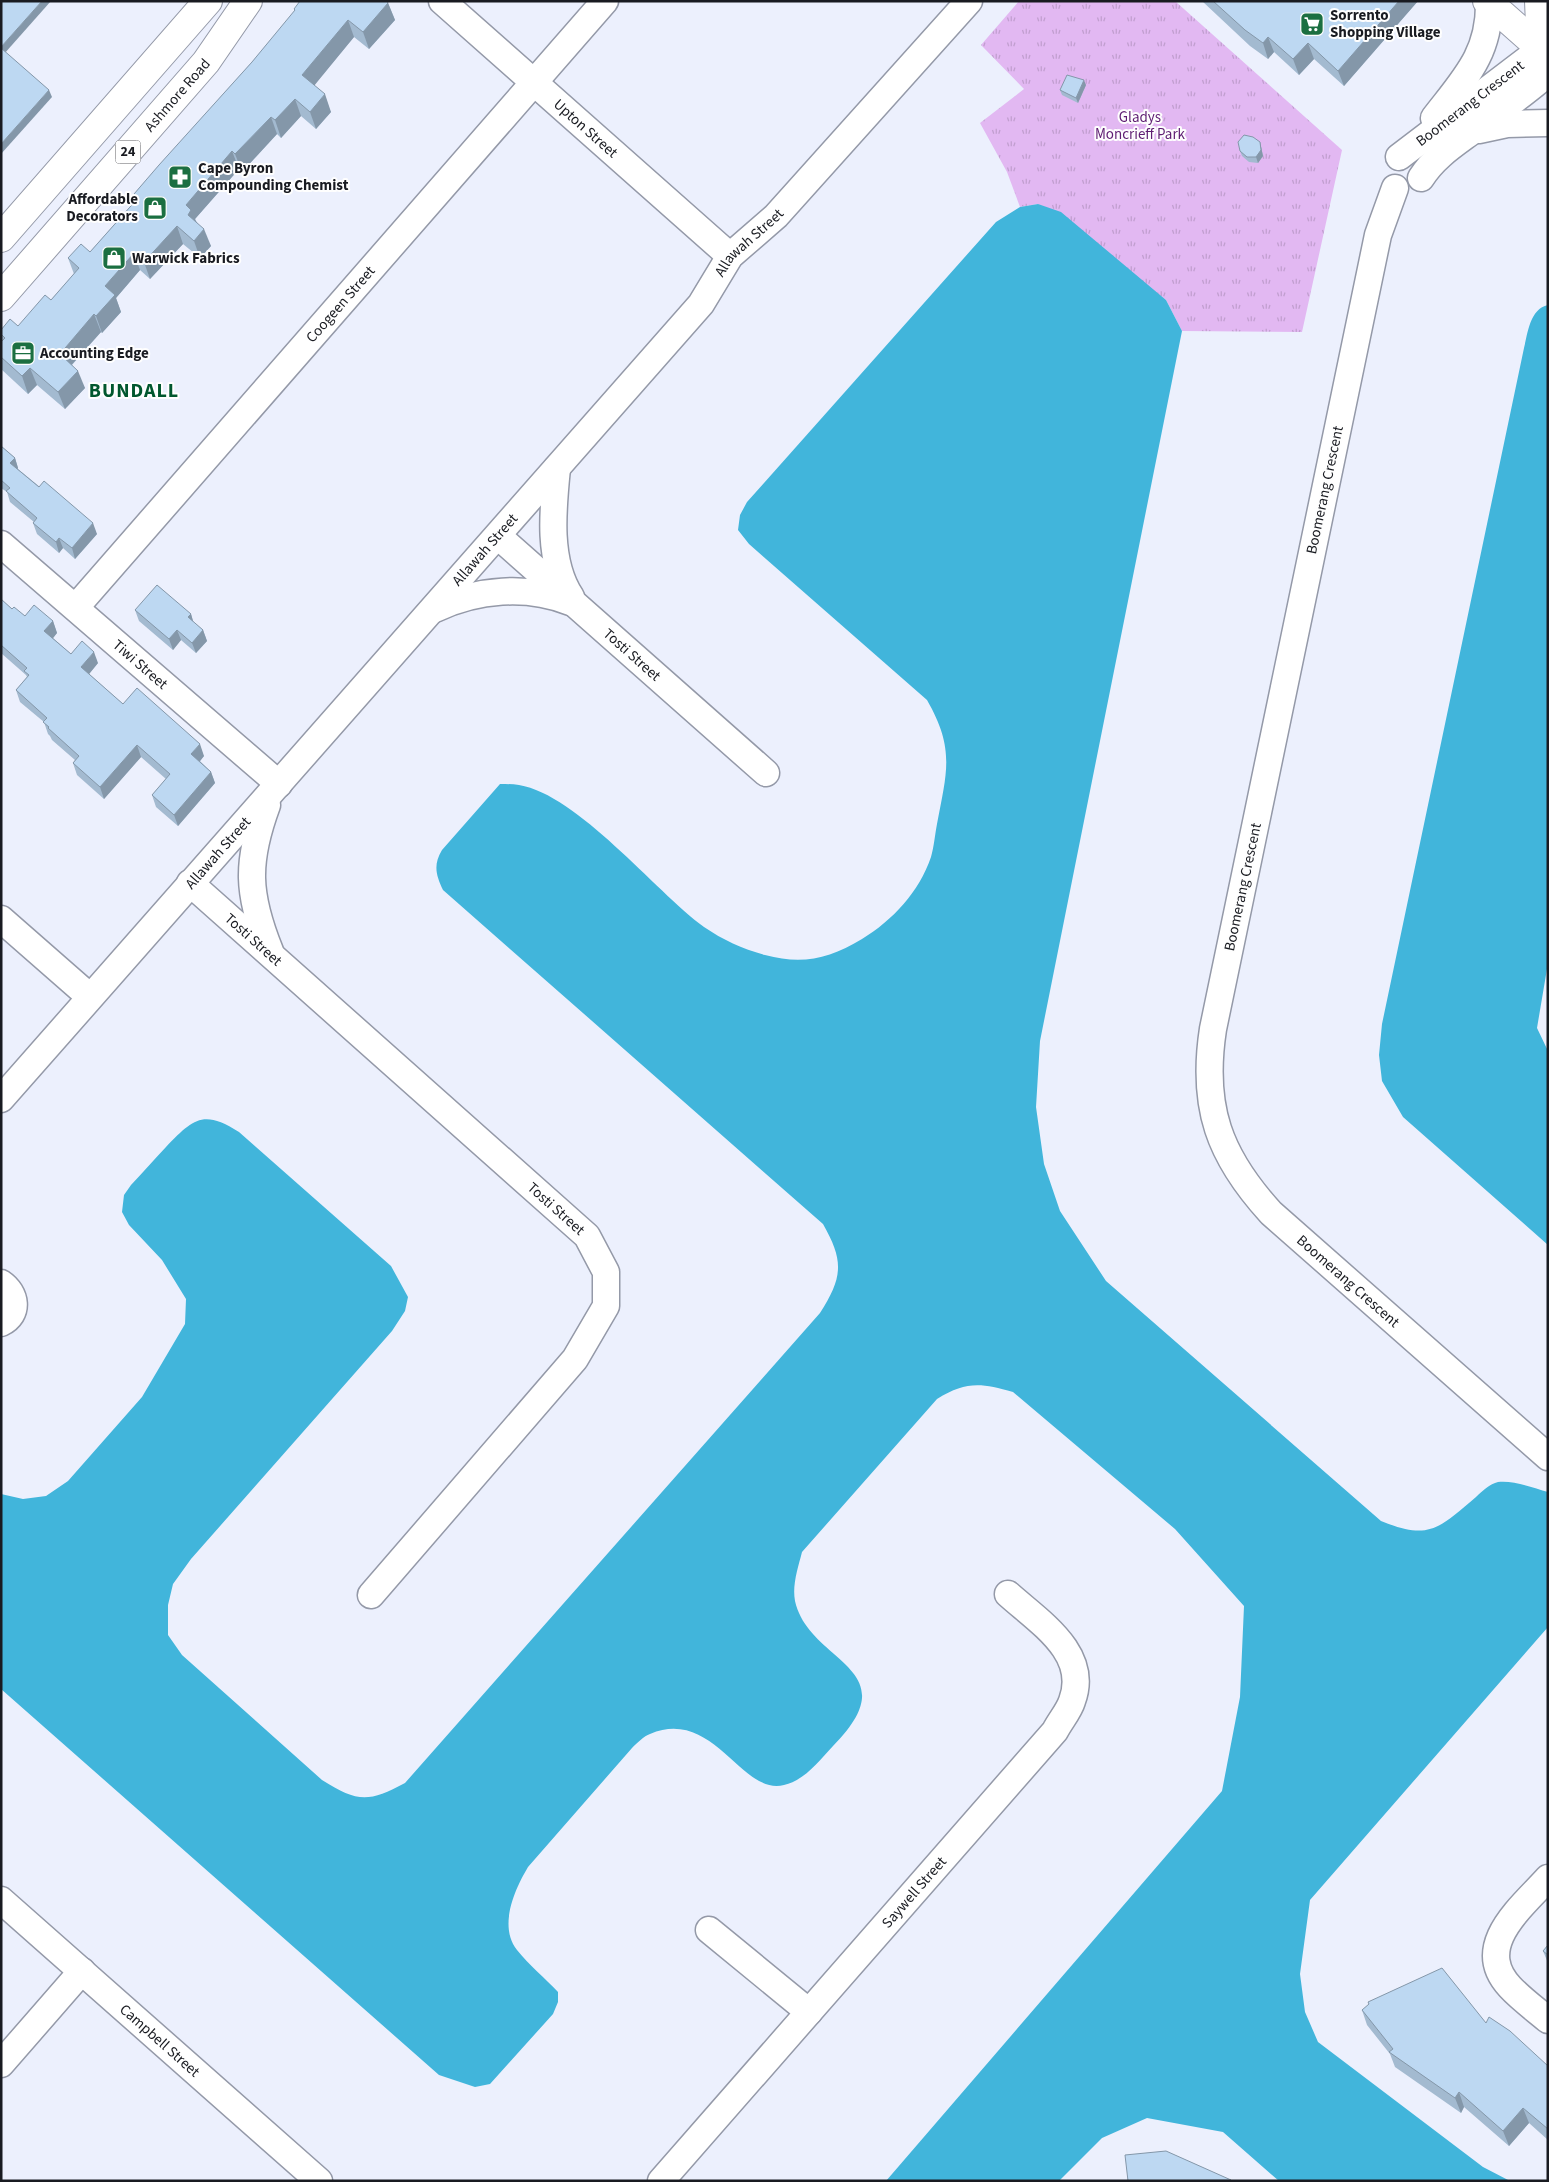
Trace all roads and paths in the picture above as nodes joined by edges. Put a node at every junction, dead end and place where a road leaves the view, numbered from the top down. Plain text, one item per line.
1 (208, 1) edge
2 (248, 1) edge
3 (442, 1) edge
4 (605, 1) edge
5 (969, 1) edge
6 (1539, 1) edge
7 (1488, 2) edge
8 (1546, 55) edge
9 (534, 84) junction
10 (1548, 122) edge
11 (1466, 135) junction
12 (1405, 152) junction
13 (1421, 178) junction
14 (1395, 188) junction
15 (1, 238) edge
16 (730, 256) junction
17 (1, 297) edge
18 (557, 468) junction
19 (498, 536) junction
20 (1, 544) edge
21 (578, 605) junction
22 (76, 607) junction
23 (432, 611) junction
24 (766, 773) dead end
25 (275, 788) junction
26 (190, 883) junction
27 (1, 919) edge
28 (272, 954) junction
29 (90, 997) junction
30 (1, 1099) edge
31 (1, 1283) edge
32 (1, 1323) edge
33 (1548, 1457) edge
34 (1008, 1594) dead end
35 (371, 1595) dead end
36 (1548, 1878) edge
37 (1, 1900) edge
38 (710, 1930) dead end
39 (82, 1971) junction
40 (809, 2012) junction
41 (1548, 2020) edge
42 (1, 2064) edge
43 (319, 2181) edge
44 (661, 2181) edge

1 - 15 main road, 24
2 - 17 main road, Ashmore Road / 24
3 - 9 street, Upton Street
4 - 9 street, Coogeen Street
5 - 16 street, Allawah Street
6 - 8 main road
7 - 8 main road
7 - 12 street
8 - 11 street, Boomerang Crescent
8 - 12 street, Boomerang Crescent
9 - 16 street, Upton Street
9 - 22 street, Coogeen Street
10 - 11 street
11 - 13 street, Boomerang Crescent
12 - 13 street
12 - 14 street
13 - 14 street
14 - 33 street, Boomerang Crescent
16 - 18 street, Allawah Street
18 - 19 street, Allawah Street
18 - 21 street
19 - 21 street, Tosti Street
19 - 23 street, Allawah Street
20 - 22 street, Tiwi Street
21 - 23 street
21 - 24 street, Tosti Street
22 - 25 street, Tiwi Street
23 - 25 street, Allawah Street
25 - 26 street, Allawah Street
25 - 28 street
26 - 28 street, Tosti Street
26 - 29 street, Allawah Street
27 - 29 street
28 - 35 street, Tosti Street
29 - 30 street, Allawah Street
31 - 32 street
34 - 40 street, Saywell Street
36 - 41 street
37 - 39 street, Campbell Street
38 - 40 street
39 - 42 street
39 - 43 street, Campbell Street
40 - 44 street, Saywell Street

